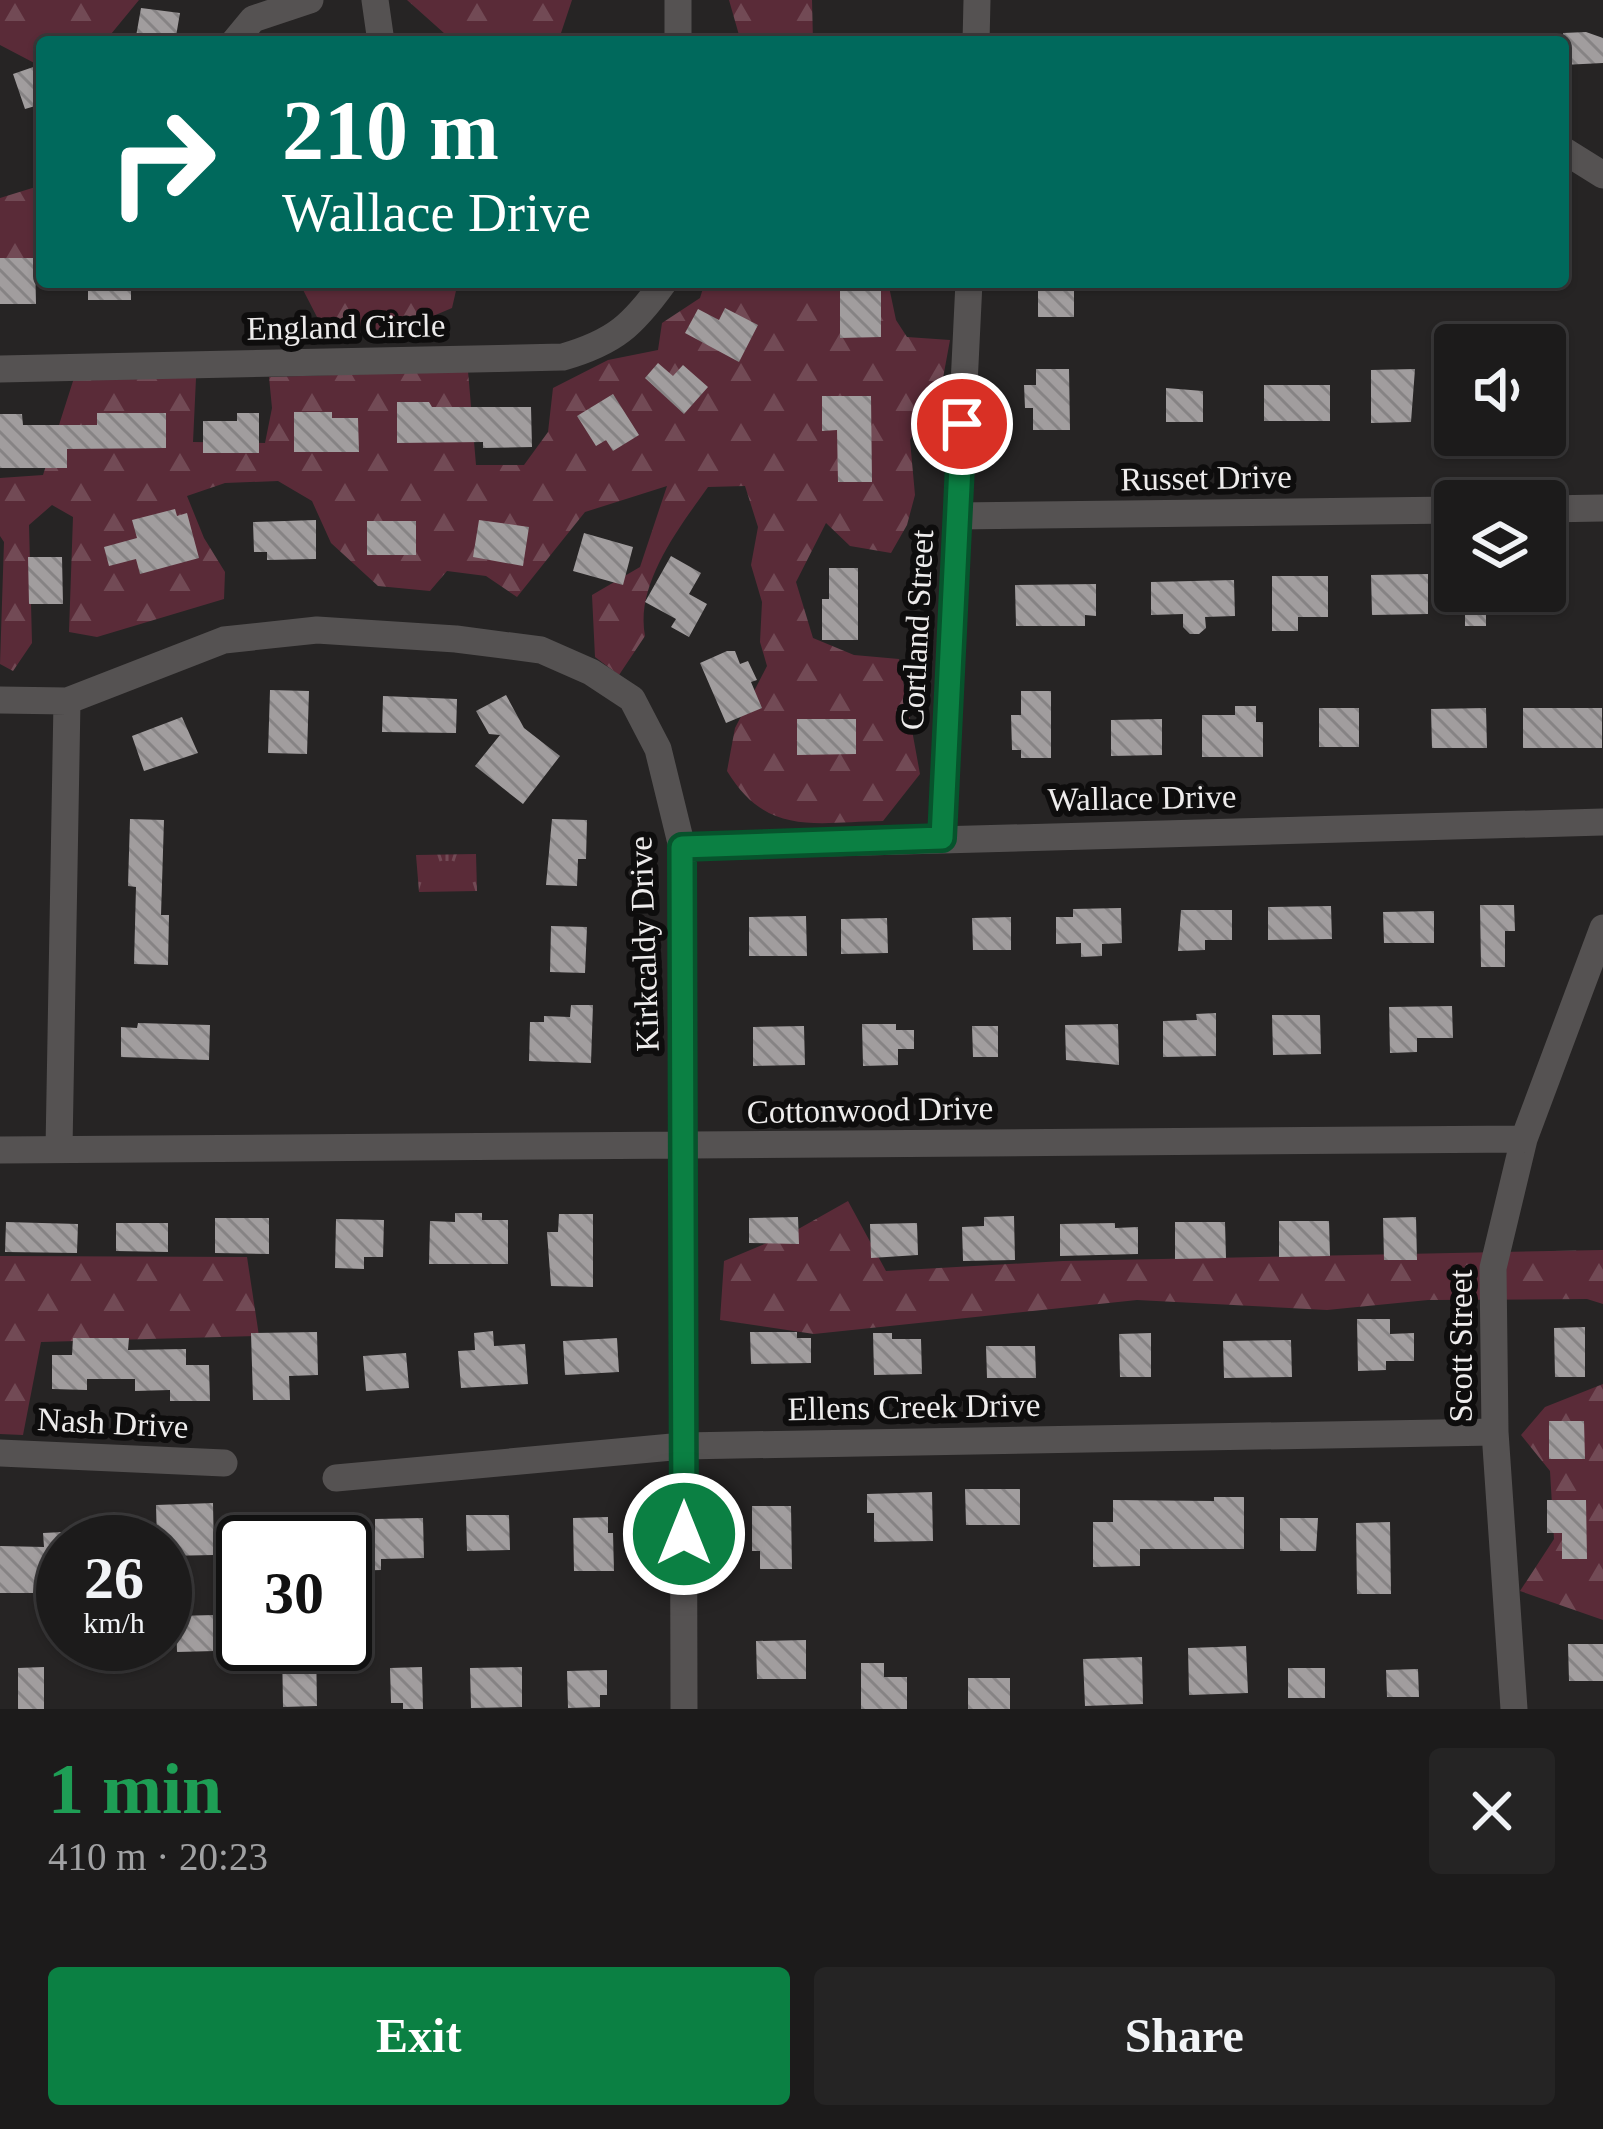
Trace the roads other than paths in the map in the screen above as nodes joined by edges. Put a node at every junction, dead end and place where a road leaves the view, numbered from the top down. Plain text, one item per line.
1 (310, 0) edge
2 (375, 0) edge
3 (678, 0) edge
4 (977, 0) edge
5 (239, 36) edge
6 (380, 36) edge
7 (679, 36) edge
8 (976, 36) edge
9 (1569, 155) edge
10 (1603, 176) edge
11 (660, 288) edge
12 (969, 288) edge
13 (0, 369) edge
14 (1603, 508) edge
15 (1566, 509) edge
16 (1434, 510) edge
17 (957, 516) junction
18 (0, 700) edge
19 (67, 700) junction
20 (1603, 822) edge
21 (942, 838) junction
22 (682, 847) junction
23 (1603, 928) edge
24 (1524, 1139) junction
25 (683, 1147) junction
26 (59, 1149) junction
27 (0, 1150) edge
28 (1495, 1432) junction
29 (683, 1446) junction
30 (0, 1453) edge
31 (224, 1463) dead end
32 (337, 1478) dead end
33 (684, 1709) edge
34 (1514, 1709) edge

1 - 5 street
2 - 6 street
3 - 7 street
4 - 8 street
9 - 10 street
11 - 13 street, England Circle
12 - 17 street, Cortland Street
14 - 15 street
16 - 17 street, Russet Drive
17 - 21 street, Cortland Street
18 - 19 street, Kirkcaldy Drive
19 - 22 street, Kirkcaldy Drive
19 - 26 street
20 - 21 street, Wallace Drive
21 - 22 street, Wallace Drive
22 - 25 street, Kirkcaldy Drive
23 - 24 street, Scott Street
24 - 25 street, Cottonwood Drive
24 - 28 street, Scott Street
25 - 26 street, Cottonwood Drive
25 - 29 street, Kirkcaldy Drive
26 - 27 street, Cottonwood Drive
28 - 29 street, Ellens Creek Drive
28 - 34 street, Scott Street
29 - 32 street, Ellens Creek Drive
29 - 33 street, Kirkcaldy Drive
30 - 31 street, Nash Drive

